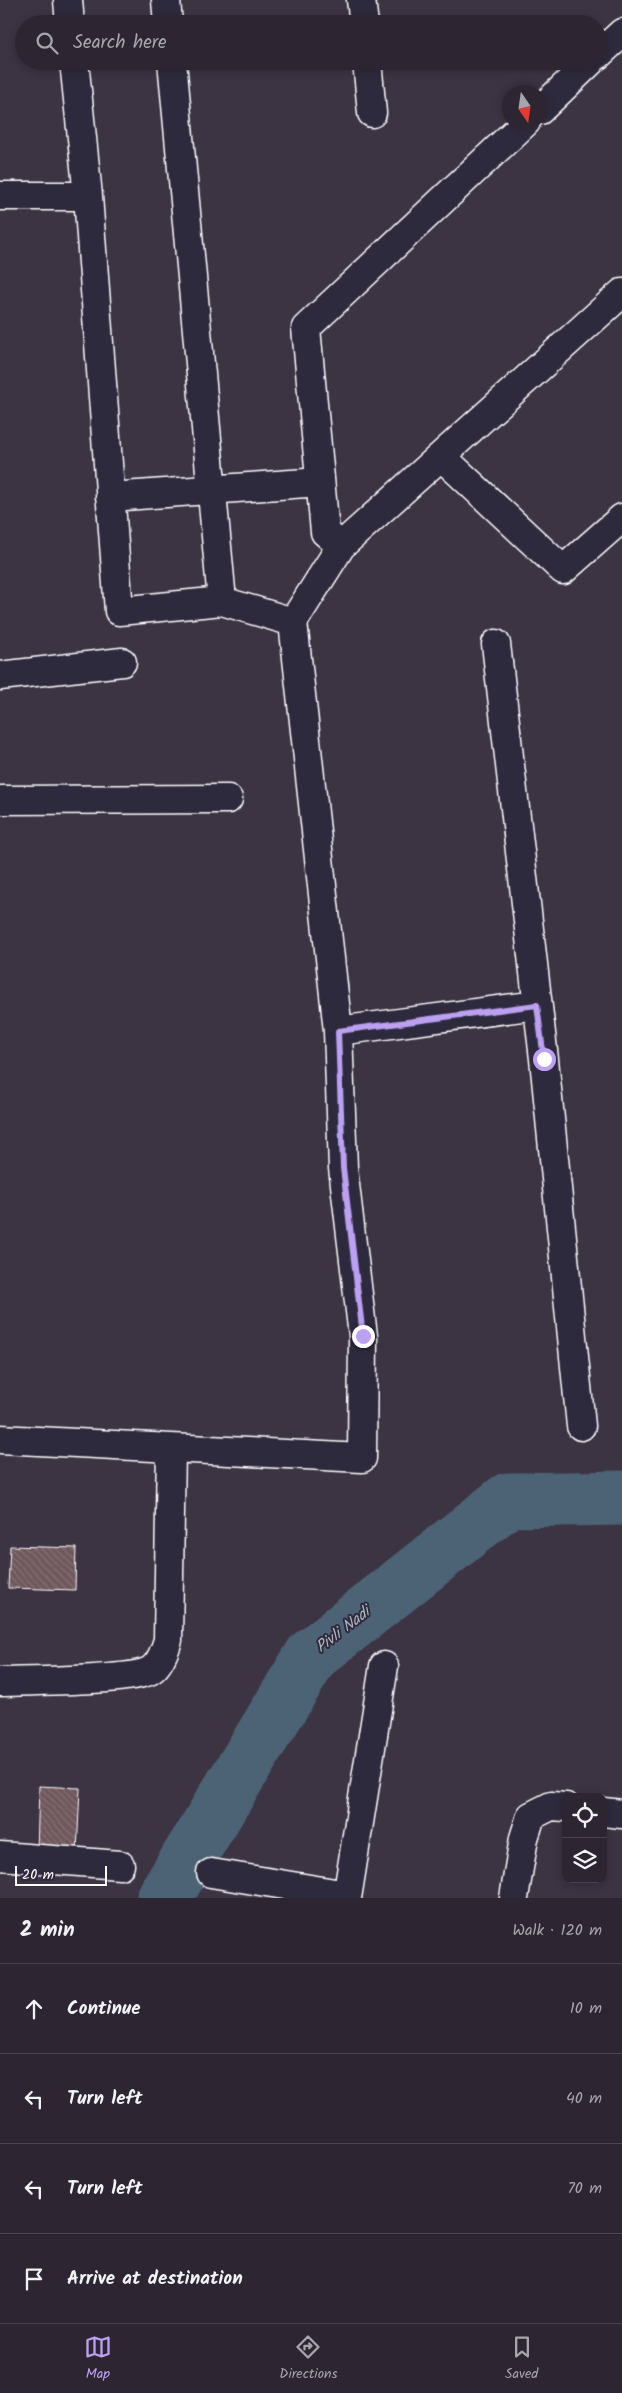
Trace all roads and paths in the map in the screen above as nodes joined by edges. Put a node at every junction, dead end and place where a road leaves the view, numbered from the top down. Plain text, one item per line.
1 (68, 0) edge
2 (166, 0) edge
3 (361, 0) edge
4 (69, 15) edge
5 (167, 15) edge
6 (363, 15) edge
7 (622, 33) edge
8 (607, 47) edge
9 (75, 70) edge
10 (173, 70) edge
11 (368, 70) edge
12 (582, 70) edge
13 (547, 103) edge
14 (372, 113) dead end
15 (517, 130) edge
16 (0, 196) edge
17 (88, 196) junction
18 (622, 293) edge
19 (441, 456) junction
20 (320, 482) junction
21 (212, 489) junction
22 (110, 497) junction
23 (622, 518) edge
24 (341, 546) junction
25 (222, 601) junction
26 (292, 622) junction
27 (496, 644) dead end
28 (122, 662) dead end
29 (0, 676) edge
30 (228, 799) dead end
31 (0, 800) edge
32 (537, 1005) junction
33 (338, 1031) junction
34 (581, 1426) dead end
35 (0, 1439) edge
36 (171, 1448) junction
37 (384, 1666) dead end
38 (0, 1682) edge
39 (562, 1807) edge
40 (607, 1812) edge
41 (622, 1814) edge
42 (0, 1856) edge
43 (120, 1865) dead end
44 (210, 1873) dead end
45 (347, 1897) edge
46 (514, 1898) edge

1 - 4 street
2 - 5 street
3 - 6 street
7 - 8 street
9 - 17 street
10 - 21 street
11 - 14 street
12 - 13 street
15 - 20 street
16 - 17 street
17 - 22 street
18 - 19 street
19 - 23 street
19 - 24 street
20 - 21 street
20 - 24 street
21 - 22 street
21 - 25 street
22 - 25 street
24 - 26 street
25 - 26 street
26 - 33 street
27 - 32 street
28 - 29 street
30 - 31 street
32 - 33 street
32 - 34 street
33 - 36 street
35 - 36 street
36 - 38 street
37 - 45 street
39 - 46 street
40 - 41 street
42 - 43 street
44 - 45 street

